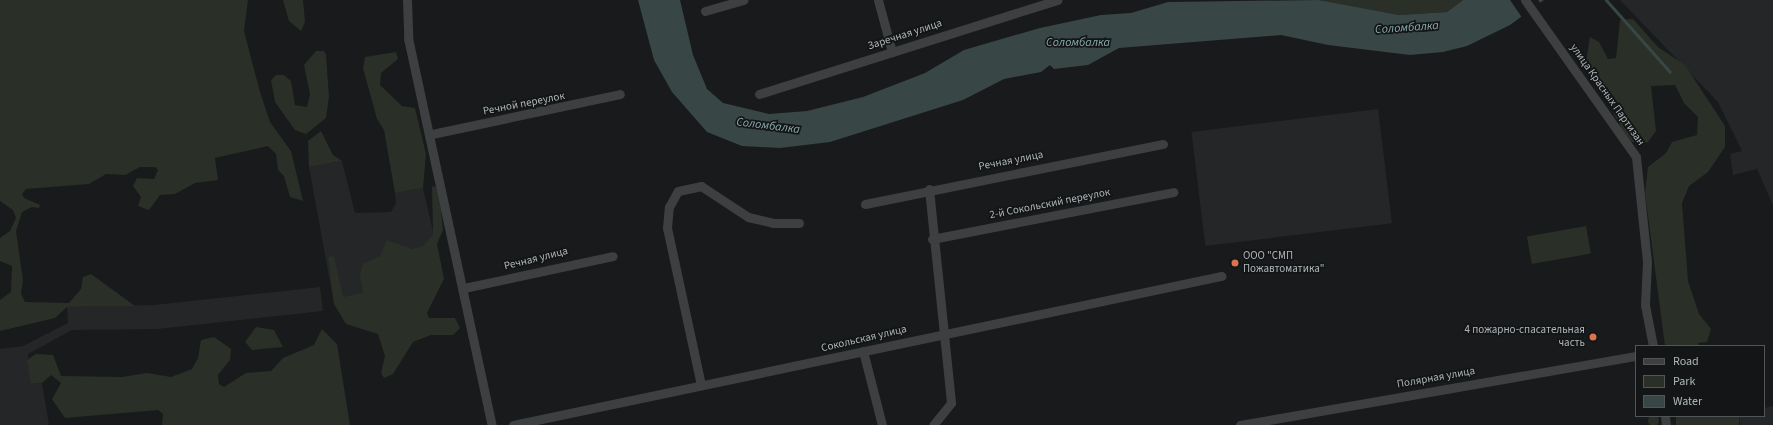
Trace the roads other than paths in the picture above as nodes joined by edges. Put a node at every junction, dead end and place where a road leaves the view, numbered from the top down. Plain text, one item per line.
1 (407, 0) edge
2 (743, 0) edge
3 (878, 0) edge
4 (1058, 0) edge
5 (1524, 0) edge
6 (705, 11) dead end
7 (892, 52) junction
8 (620, 94) dead end
9 (759, 94) dead end
10 (432, 134) junction
11 (1162, 144) dead end
12 (929, 189) junction
13 (1173, 192) dead end
14 (865, 204) dead end
15 (799, 223) dead end
16 (932, 239) junction
17 (613, 256) dead end
18 (1220, 276) dead end
19 (464, 288) junction
20 (943, 333) junction
21 (1653, 345) edge
22 (863, 351) junction
23 (1635, 356) edge
24 (701, 385) junction
25 (492, 425) edge
26 (513, 425) edge
27 (882, 425) edge
28 (933, 425) edge
29 (1240, 425) edge

1 - 10 street
2 - 6 street
3 - 7 street
4 - 7 street, Заречная улица
5 - 21 street, улица Красных Партизан
7 - 9 street, Заречная улица
8 - 10 street, Речной переулок
10 - 19 street
11 - 12 street, Речная улица
12 - 14 street, Речная улица
12 - 16 street
13 - 16 street, 2-й Сокольский переулок
15 - 24 street
16 - 20 street
17 - 19 street, Речная улица
18 - 20 street, Сокольская улица
19 - 25 street
20 - 22 street, Сокольская улица
20 - 28 street
22 - 24 street, Сокольская улица
22 - 27 street
23 - 29 street, Полярная улица
24 - 26 street, Сокольская улица

